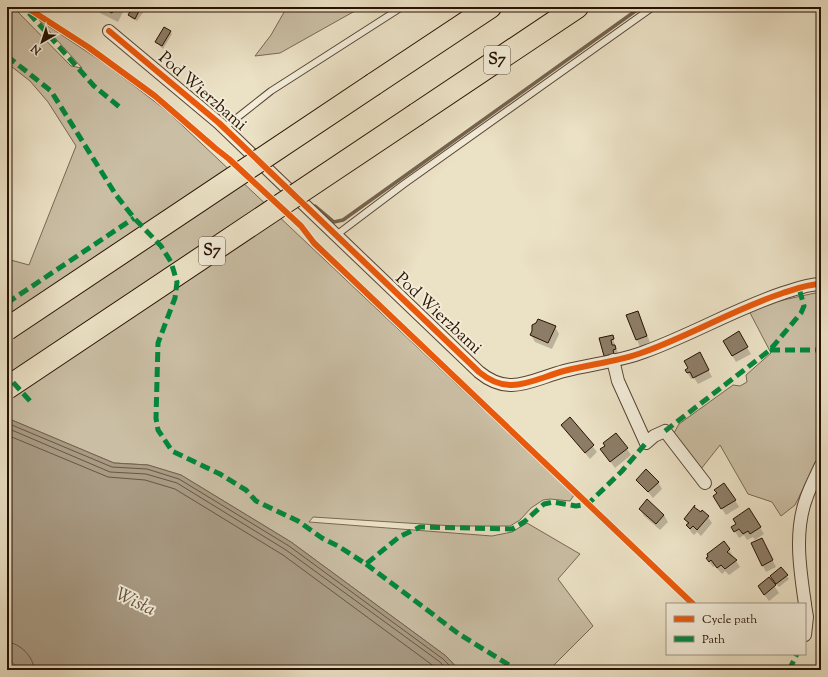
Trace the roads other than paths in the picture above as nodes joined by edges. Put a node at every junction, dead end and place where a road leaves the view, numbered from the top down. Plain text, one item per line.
1 (402, 7) edge
2 (490, 7) edge
3 (577, 7) edge
4 (653, 7) edge
5 (109, 31) dead end
6 (224, 128) junction
7 (335, 236) junction
8 (821, 284) edge
9 (7, 329) edge
10 (613, 360) junction
11 (7, 388) edge
12 (821, 465) edge
13 (705, 482) dead end
14 (805, 603) edge
15 (806, 611) edge
16 (806, 626) edge

1 - 6 lane
2 - 9 highway, bridge
3 - 11 highway, S7, bridge
4 - 7 lane
5 - 6 street, Pod Wierzbami
6 - 7 street, Pod Wierzbami
7 - 10 street, Pod Wierzbami
8 - 10 street, Pod Wierzbami
10 - 13 street
12 - 14 street
15 - 16 street

